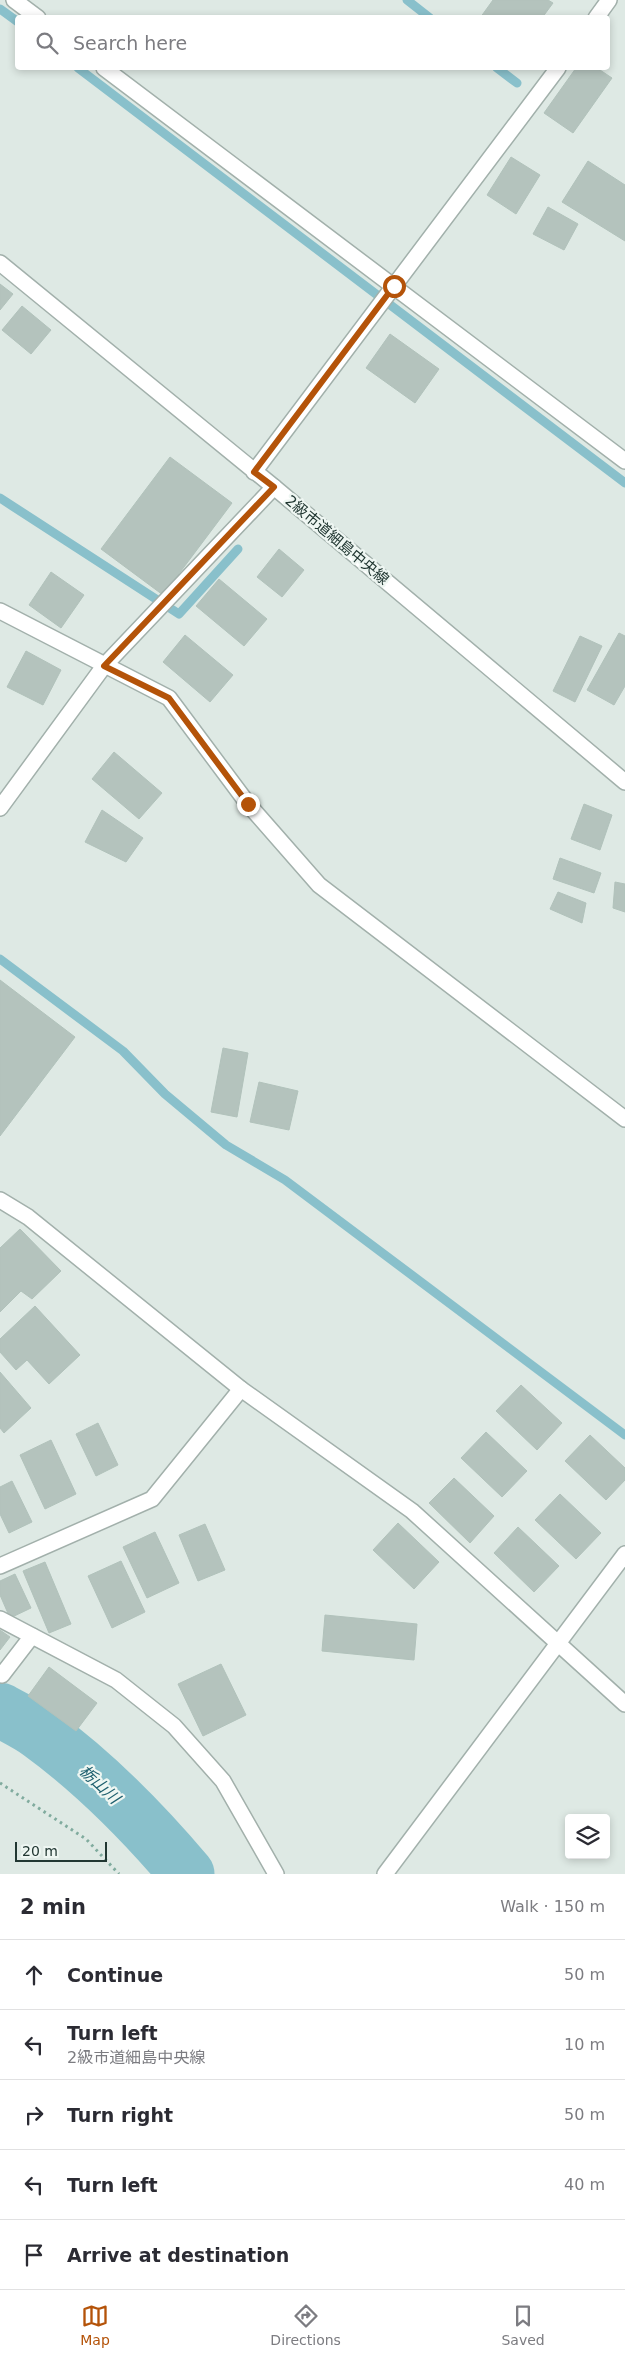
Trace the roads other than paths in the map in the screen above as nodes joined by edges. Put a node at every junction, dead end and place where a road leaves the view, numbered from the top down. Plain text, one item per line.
1 (14, 0) edge
2 (609, 0) edge
3 (34, 15) edge
4 (598, 15) edge
5 (107, 70) edge
6 (556, 70) edge
7 (0, 263) edge
8 (394, 286) junction
9 (625, 461) edge
10 (254, 472) junction
11 (274, 487) junction
12 (0, 611) edge
13 (104, 666) junction
14 (625, 782) edge
15 (0, 808) edge
16 (625, 1119) edge
17 (0, 1200) edge
18 (241, 1389) junction
19 (625, 1554) edge
20 (0, 1566) edge
21 (0, 1619) edge
22 (32, 1636) junction
23 (559, 1643) junction
24 (0, 1674) edge
25 (625, 1704) edge
26 (276, 1874) edge
27 (385, 1874) edge

1 - 3 street
2 - 4 street
5 - 8 street
6 - 8 street
7 - 10 street, 2級市道細島中央線
8 - 9 street
8 - 10 street
10 - 11 street, 2級市道細島中央線
11 - 13 street
11 - 14 street, 2級市道細島中央線
12 - 13 street
13 - 15 street
13 - 16 street
17 - 18 street
18 - 20 street
18 - 23 street
19 - 23 street
21 - 22 street
22 - 24 street
22 - 26 street
23 - 25 street
23 - 27 street

